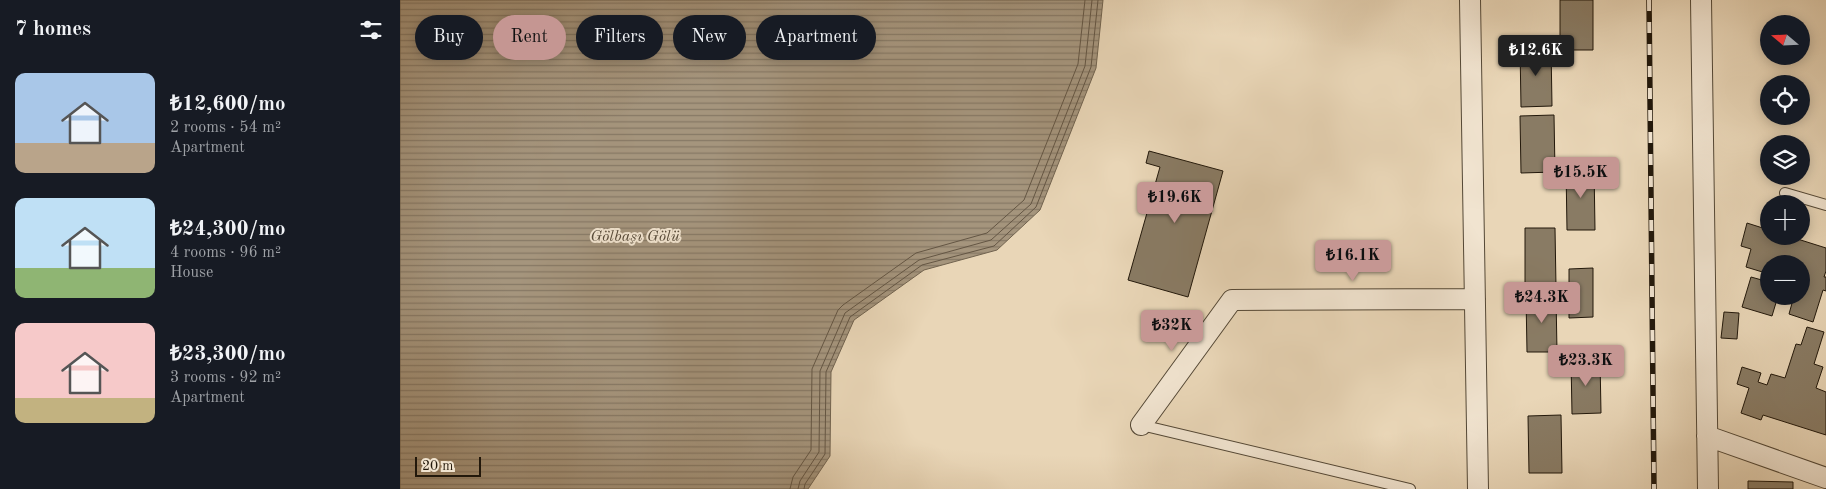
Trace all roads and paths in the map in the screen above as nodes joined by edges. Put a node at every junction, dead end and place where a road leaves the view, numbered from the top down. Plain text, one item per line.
1 (1470, 0) edge
2 (1700, 0) edge
3 (1785, 193) dead end
4 (1826, 205) edge
5 (1475, 299) junction
6 (1140, 425) joint
7 (1707, 436) junction
8 (1826, 478) edge
9 (1410, 489) edge
10 (1478, 489) edge
11 (1708, 489) edge

1 - 5 street
2 - 7 street
3 - 4 lane
5 - 6 street
5 - 10 street
6 - 9 lane
7 - 8 street
7 - 11 street

